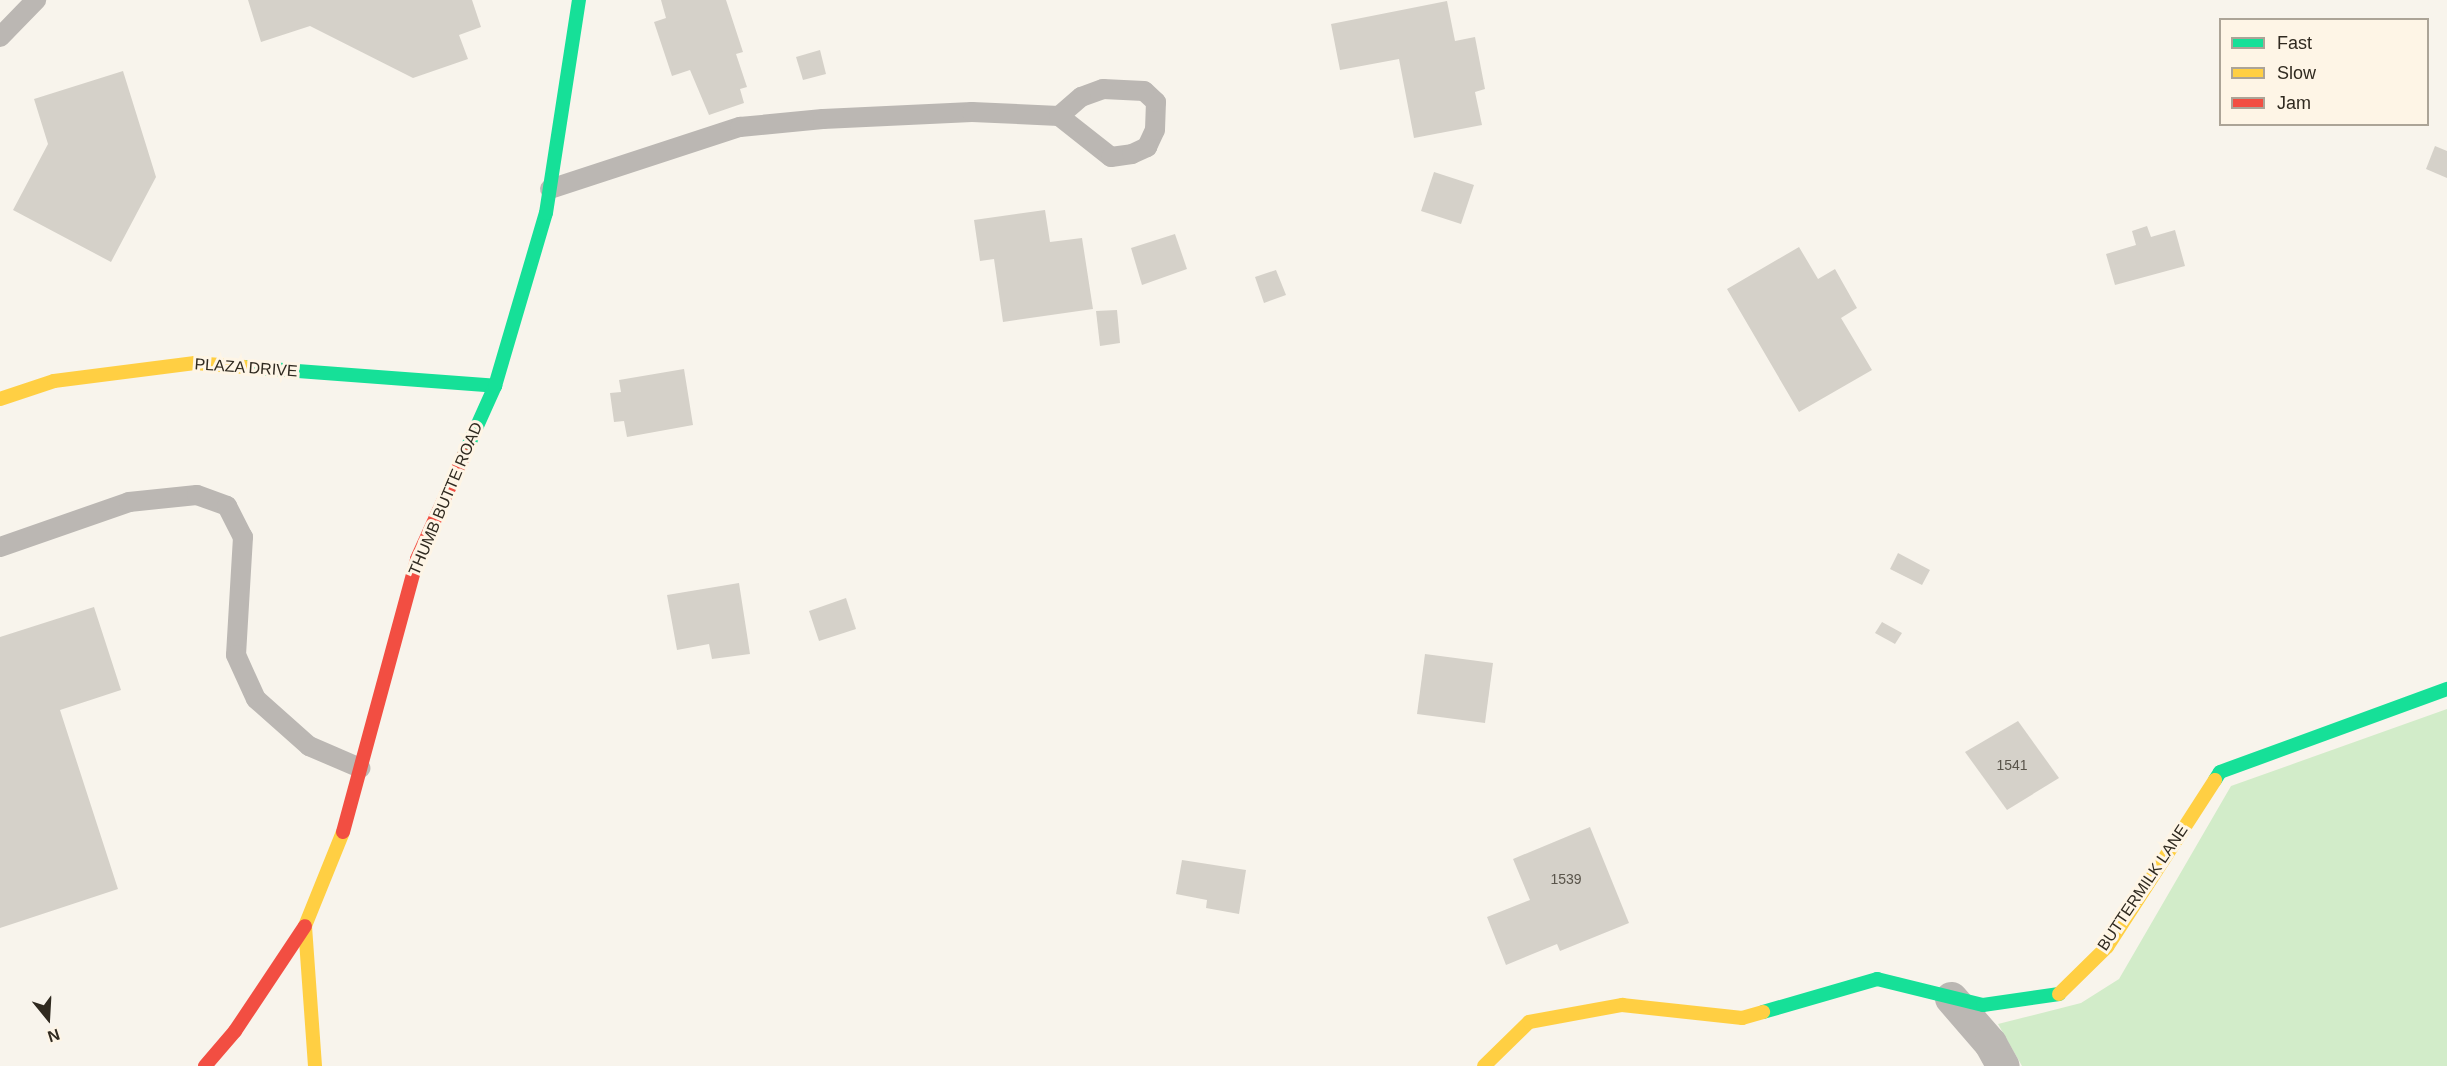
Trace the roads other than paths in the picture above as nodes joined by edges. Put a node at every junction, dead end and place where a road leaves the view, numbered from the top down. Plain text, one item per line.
1 (36, 0) edge
2 (579, 0) edge
3 (0, 37) edge
4 (1059, 116) junction
5 (550, 189) junction
6 (495, 386) junction
7 (0, 399) edge
8 (0, 547) edge
9 (2447, 689) edge
10 (360, 768) junction
11 (305, 926) junction
12 (1951, 998) junction
13 (205, 1066) edge
14 (315, 1066) edge
15 (1484, 1066) edge
16 (2003, 1066) edge

1 - 3 lane
2 - 5 street, THUMB BUTTE ROAD
4 - 4 lane
4 - 5 lane
5 - 6 street, THUMB BUTTE ROAD
6 - 7 street, PLAZA DRIVE
6 - 10 street, THUMB BUTTE ROAD
8 - 10 lane
9 - 12 street, BUTTERMILK LANE
10 - 11 street, THUMB BUTTE ROAD
11 - 13 street
11 - 14 street, THUMB BUTTE ROAD
12 - 15 street, BUTTERMILK LANE
12 - 16 street

